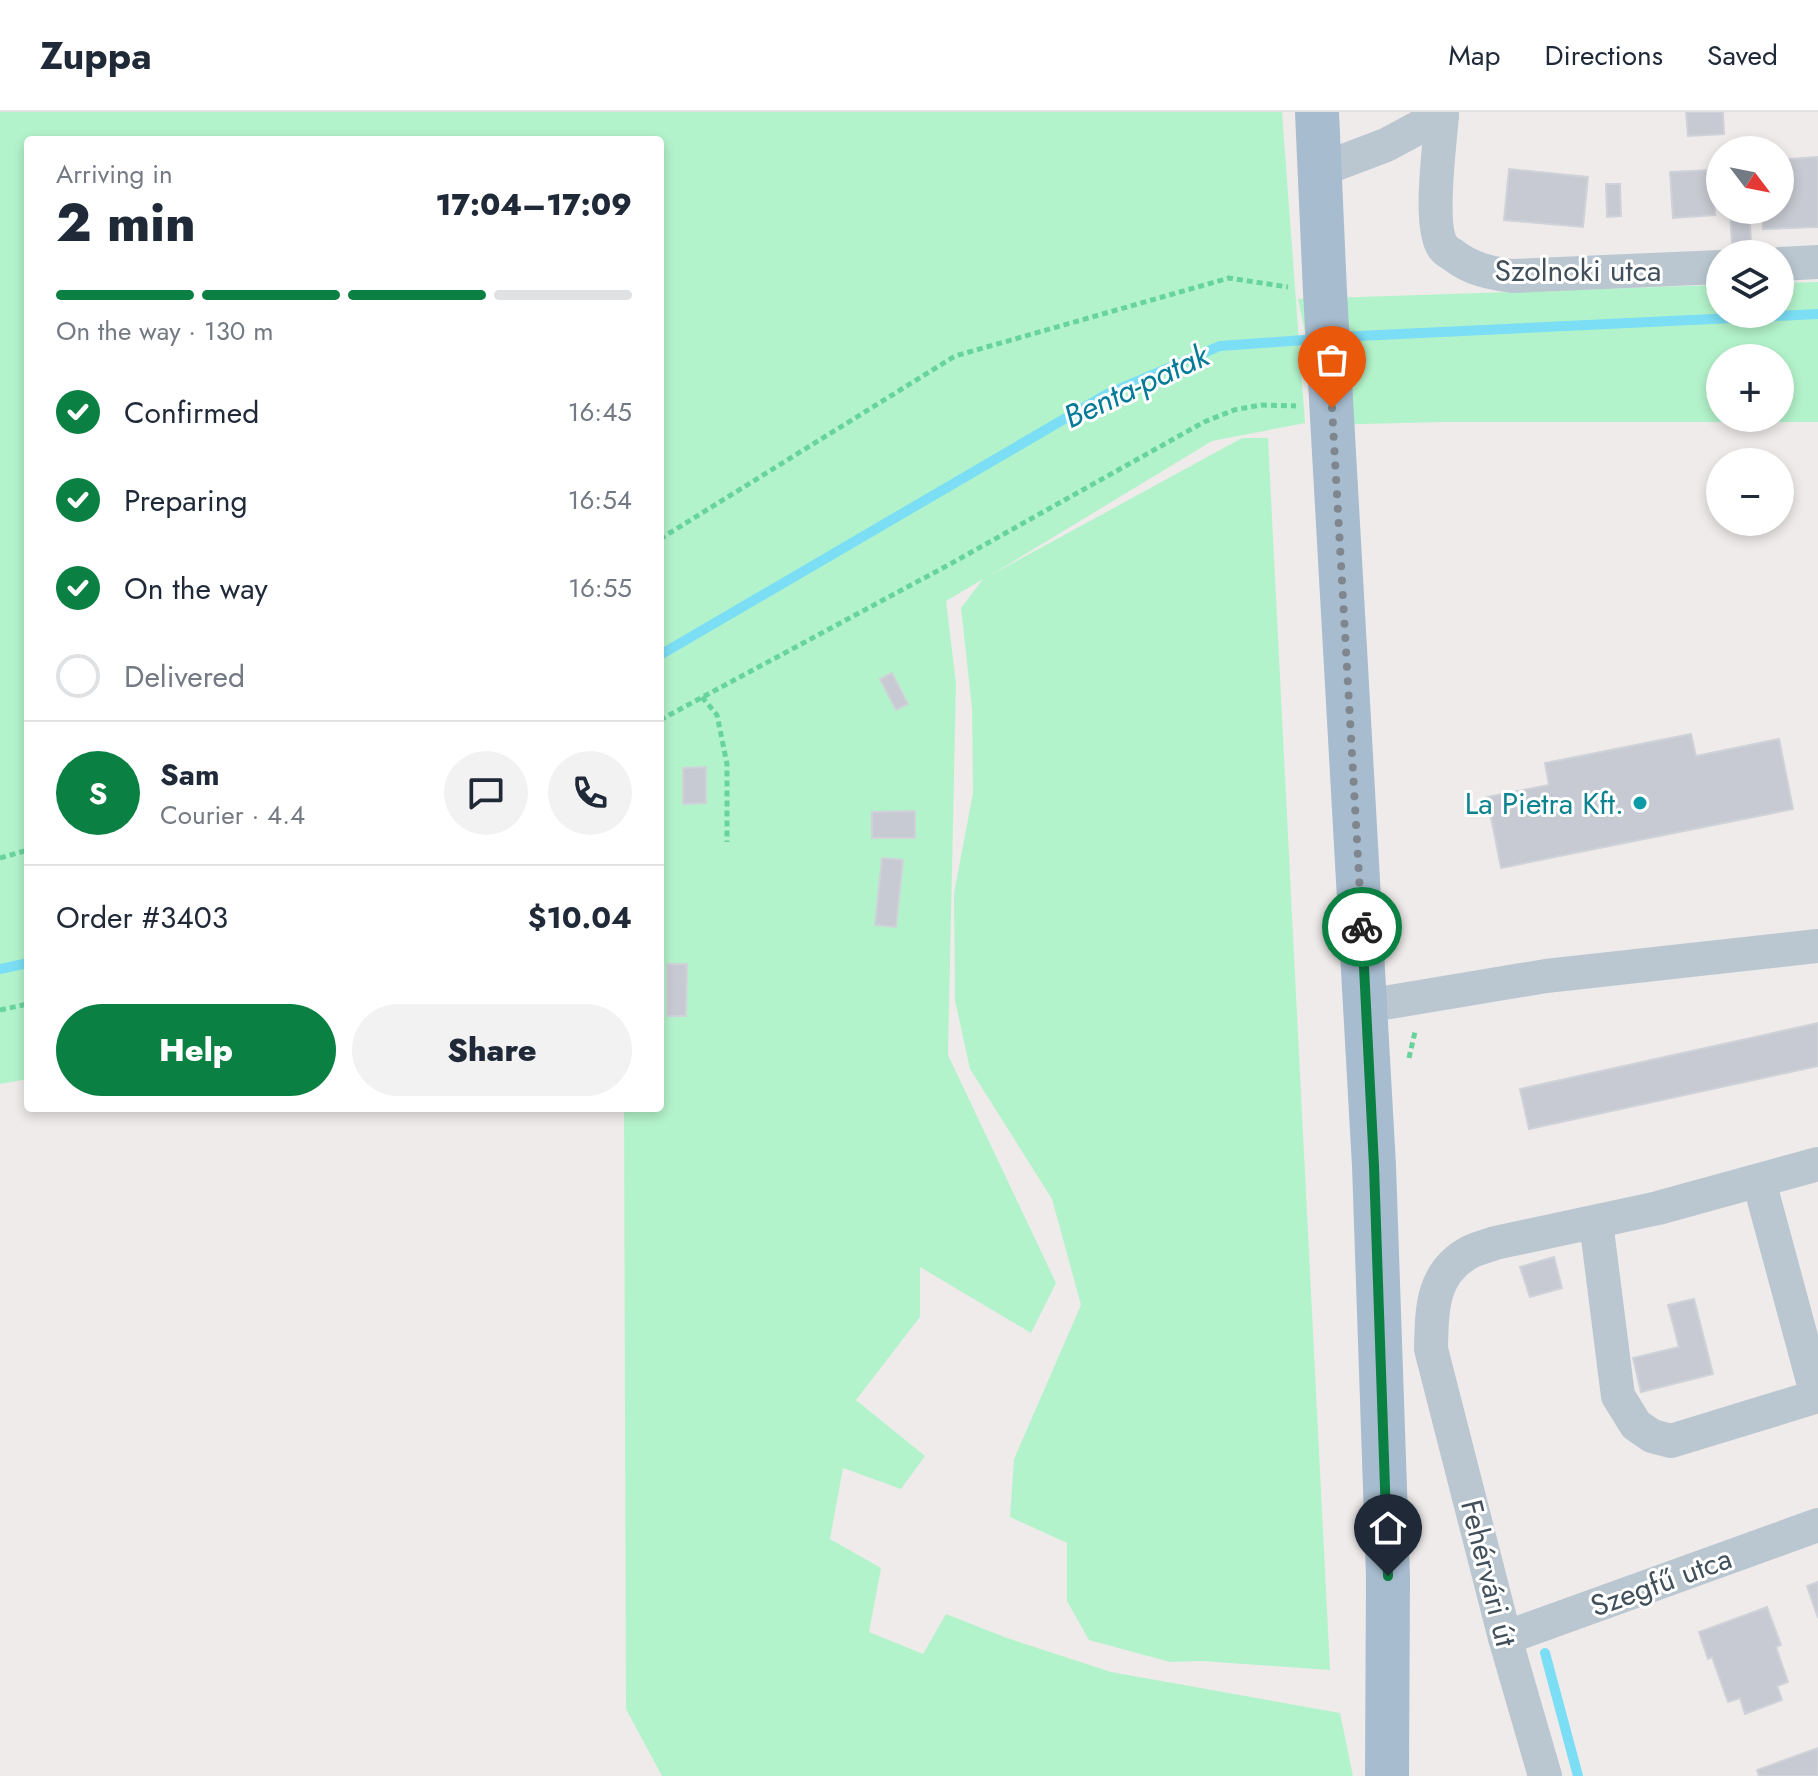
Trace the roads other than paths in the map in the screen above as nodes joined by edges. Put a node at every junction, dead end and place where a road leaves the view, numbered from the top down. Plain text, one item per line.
1 (1317, 112) edge
2 (1442, 114) edge
3 (1320, 170) junction
4 (1818, 262) edge
5 (1794, 263) edge
6 (1706, 268) edge
7 (1818, 946) edge
8 (1366, 1006) junction
9 (1818, 1164) edge
10 (1759, 1181) junction
11 (1596, 1222) junction
12 (1818, 1396) edge
13 (1818, 1525) edge
14 (1505, 1638) junction
15 (1387, 1776) edge
16 (1545, 1776) edge

1 - 3 main road
2 - 3 street
2 - 6 street, Szolnoki utca
3 - 8 main road
4 - 5 street
7 - 8 street
8 - 15 main road
9 - 10 street, Fehérvári út
10 - 11 street, Fehérvári út
10 - 12 street
11 - 12 street
11 - 14 street, Fehérvári út
13 - 14 street, Szegfű utca
14 - 16 street, Fehérvári út

